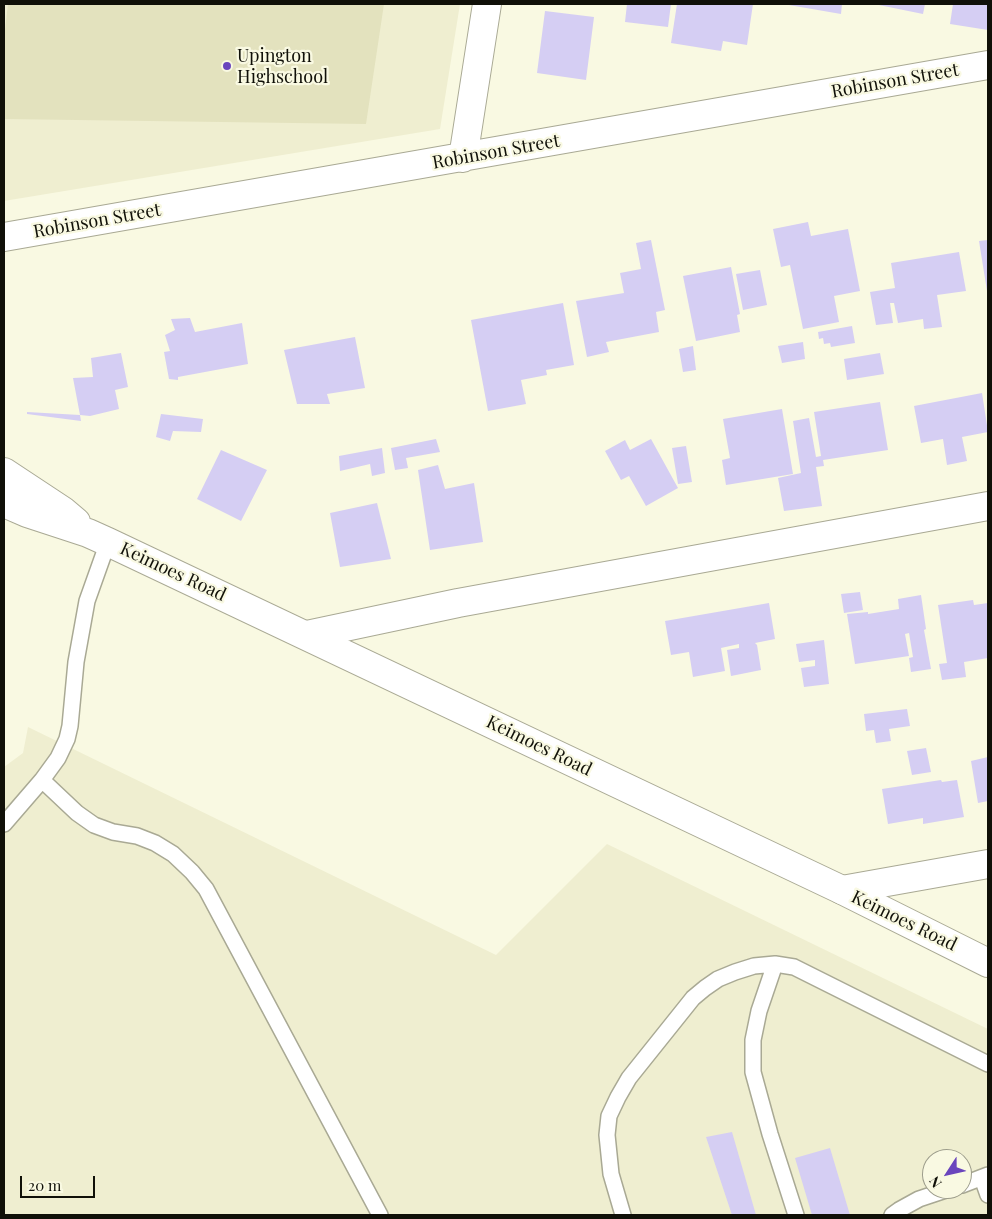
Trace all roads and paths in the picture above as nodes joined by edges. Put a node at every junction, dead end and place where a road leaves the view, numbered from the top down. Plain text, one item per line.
1 (487, 4) edge
2 (988, 65) edge
3 (463, 158) junction
4 (4, 237) edge
5 (4, 472) edge
6 (4, 503) edge
7 (988, 506) edge
8 (98, 537) junction
9 (307, 635) junction
10 (42, 780) junction
11 (4, 824) edge
12 (988, 864) edge
13 (842, 890) junction
14 (988, 963) edge
15 (775, 964) junction
16 (988, 1064) edge
17 (985, 1177) edge
18 (972, 1182) edge
19 (988, 1195) edge
20 (922, 1198) edge
21 (380, 1215) edge
22 (623, 1215) edge
23 (796, 1215) edge
24 (892, 1215) edge

1 - 3 street
2 - 3 street, Robinson Street
3 - 4 street, Robinson Street
5 - 8 street
6 - 8 street
7 - 9 street
8 - 9 street, Keimoes Road
8 - 10 lane
9 - 13 street, Keimoes Road
10 - 11 lane
10 - 21 lane
12 - 13 street
13 - 14 street, Keimoes Road
15 - 16 lane
15 - 22 lane
15 - 23 lane
17 - 18 lane
17 - 19 lane
20 - 24 lane

